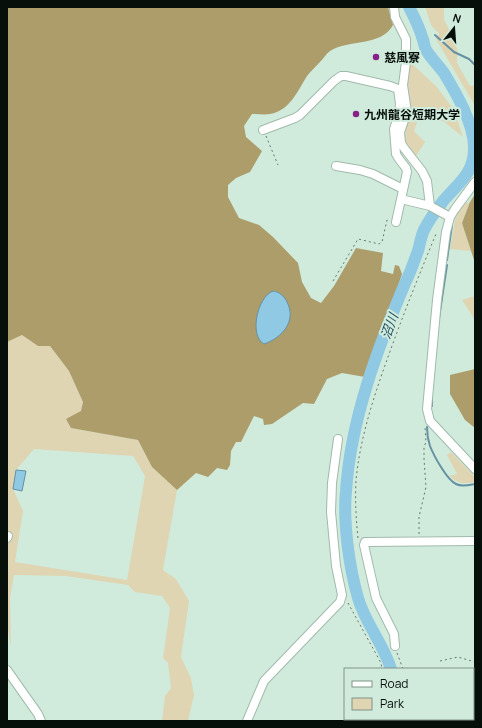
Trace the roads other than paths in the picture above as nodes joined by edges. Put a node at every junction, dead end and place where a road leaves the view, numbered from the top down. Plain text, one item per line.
1 (394, 7) edge
2 (263, 130) road end
3 (336, 166) dead end
4 (475, 182) edge
5 (403, 189) junction
6 (401, 199) junction
7 (430, 206) junction
8 (448, 216) junction
9 (396, 222) road end
10 (338, 439) dead end
11 (475, 469) edge
12 (475, 541) edge
13 (395, 646) road end
14 (7, 670) edge
15 (41, 721) edge
16 (247, 721) edge

1 - 7 street
2 - 5 street
3 - 5 street
4 - 8 street
5 - 6 street
6 - 7 street
6 - 9 street
7 - 8 street
8 - 11 street
10 - 16 street
12 - 13 street
14 - 15 street

